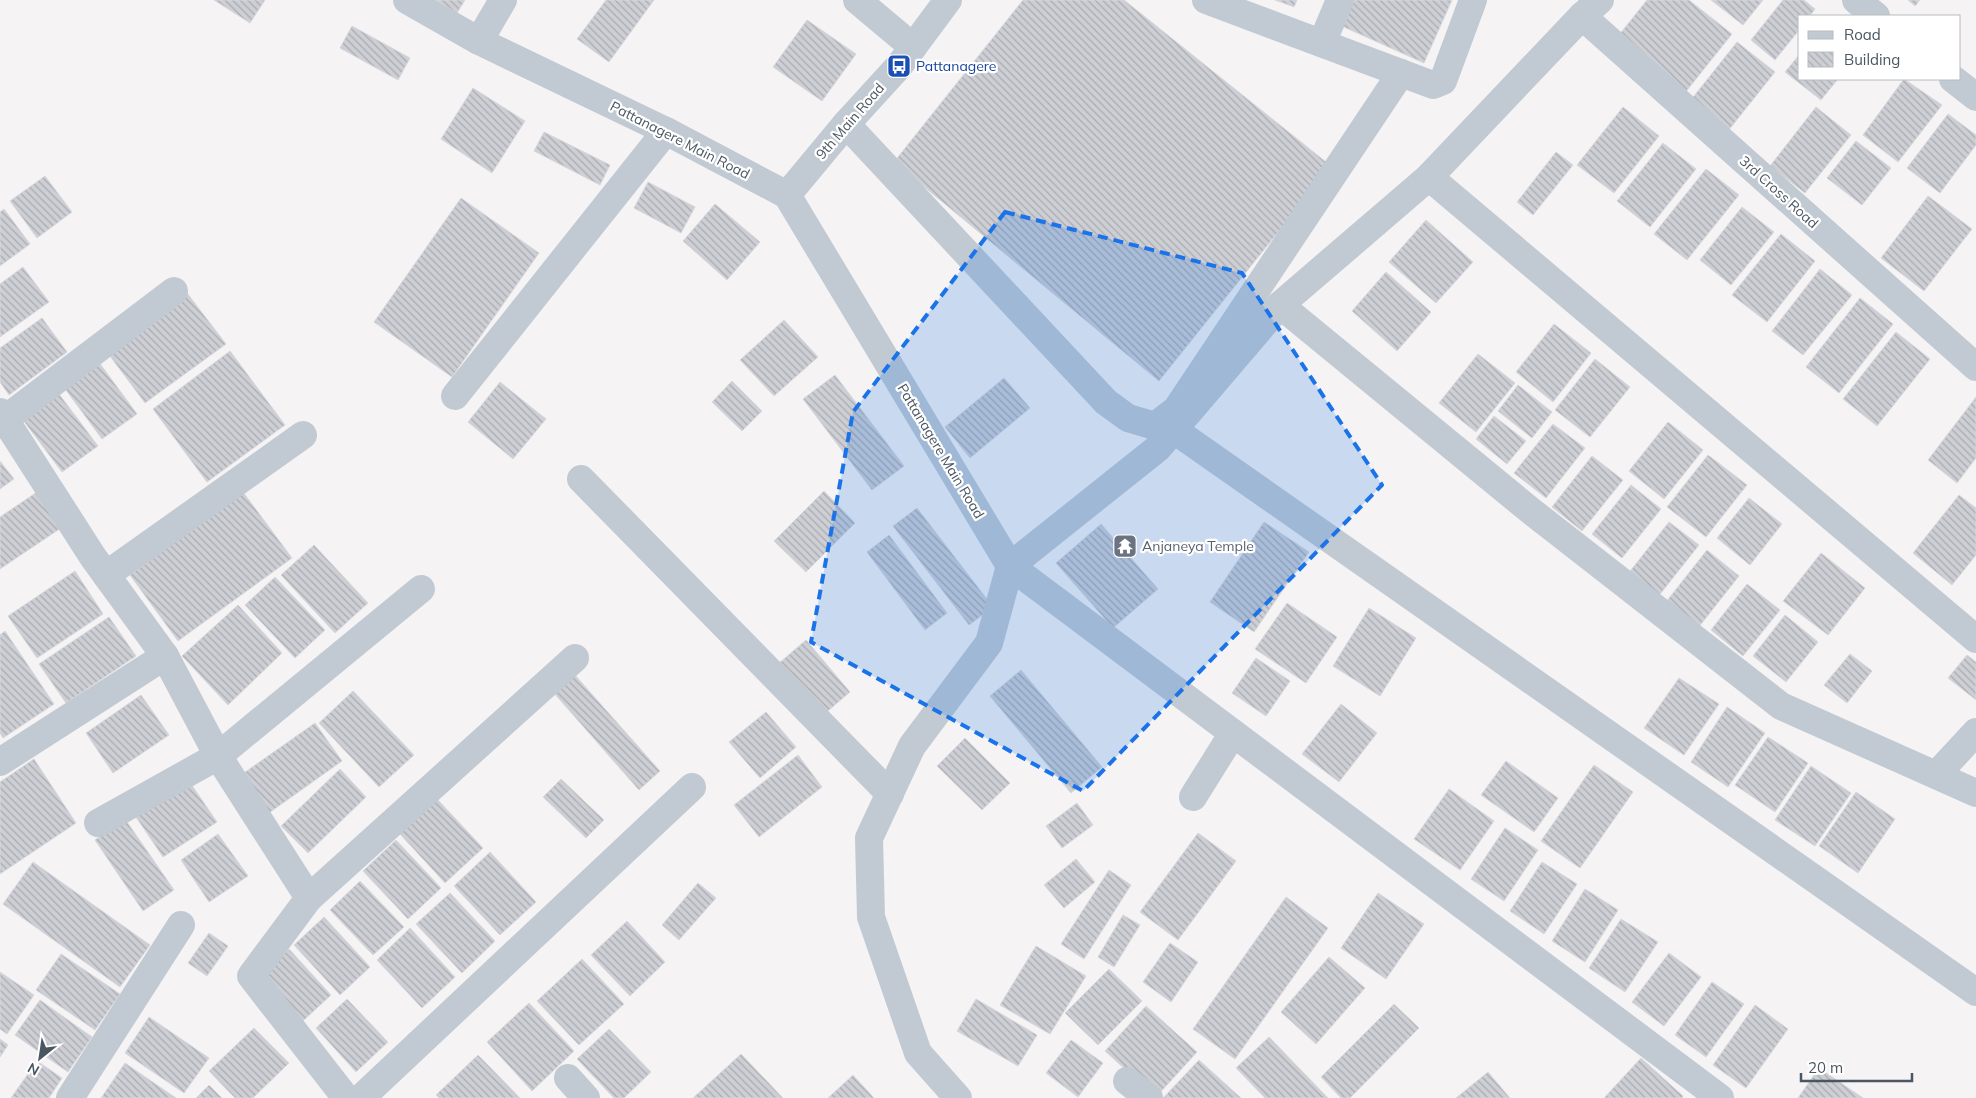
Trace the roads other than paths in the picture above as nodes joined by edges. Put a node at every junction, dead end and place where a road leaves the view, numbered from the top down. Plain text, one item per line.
1 (407, 0) edge
2 (504, 0) edge
3 (857, 0) edge
4 (948, 0) edge
5 (1206, 0) edge
6 (1340, 0) edge
7 (1473, 0) edge
8 (1856, 0) edge
9 (1591, 8) edge
10 (1875, 15) edge
11 (479, 41) junction
12 (1322, 43) junction
13 (913, 47) junction
14 (1401, 73) junction
15 (1954, 80) edge
16 (1976, 97) edge
17 (846, 124) junction
18 (666, 132) junction
19 (1429, 177) junction
20 (787, 195) junction
21 (174, 291) dead end
22 (1280, 305) junction
23 (1976, 367) edge
24 (455, 396) dead end
25 (2, 415) edge
26 (1174, 430) junction
27 (304, 435) dead end
28 (582, 479) dead end
29 (1010, 566) junction
30 (106, 575) junction
31 (420, 589) dead end
32 (1976, 639) edge
33 (165, 656) junction
34 (575, 658) dead end
35 (1976, 732) edge
36 (1233, 733) junction
37 (218, 756) junction
38 (0, 762) edge
39 (1937, 774) junction
40 (692, 787) dead end
41 (1976, 792) edge
42 (890, 794) junction
43 (1193, 797) dead end
44 (98, 823) dead end
45 (309, 898) junction
46 (181, 925) dead end
47 (1976, 992) edge
48 (1127, 1080) dead end
49 (70, 1098) edge
50 (346, 1098) edge
51 (361, 1098) edge
52 (958, 1098) edge
53 (1149, 1098) edge
54 (1720, 1098) edge

1 - 11 street, Pattanagere Main Road
2 - 11 street
3 - 13 street
4 - 13 street, 9th Main Road
5 - 12 street
6 - 12 street
7 - 14 street
8 - 10 street
9 - 19 street
9 - 23 street, 3rd Cross Road
11 - 18 street, Pattanagere Main Road
12 - 14 street
13 - 17 street, 9th Main Road
14 - 17 street
15 - 16 street
17 - 20 street, 9th Main Road
18 - 20 street, Pattanagere Main Road
18 - 24 street
19 - 22 street
19 - 32 street
20 - 29 street, Pattanagere Main Road
21 - 25 street
22 - 26 street
22 - 39 street
25 - 30 street
26 - 29 street
26 - 47 street
27 - 30 street
28 - 42 street
29 - 36 street
29 - 42 street
30 - 33 street
31 - 37 street
33 - 37 street
33 - 38 street
34 - 45 street
35 - 39 street
36 - 43 street
36 - 54 street
37 - 44 street
37 - 45 street
39 - 41 street
40 - 51 street
42 - 52 street
45 - 50 street
46 - 49 street
48 - 53 street

